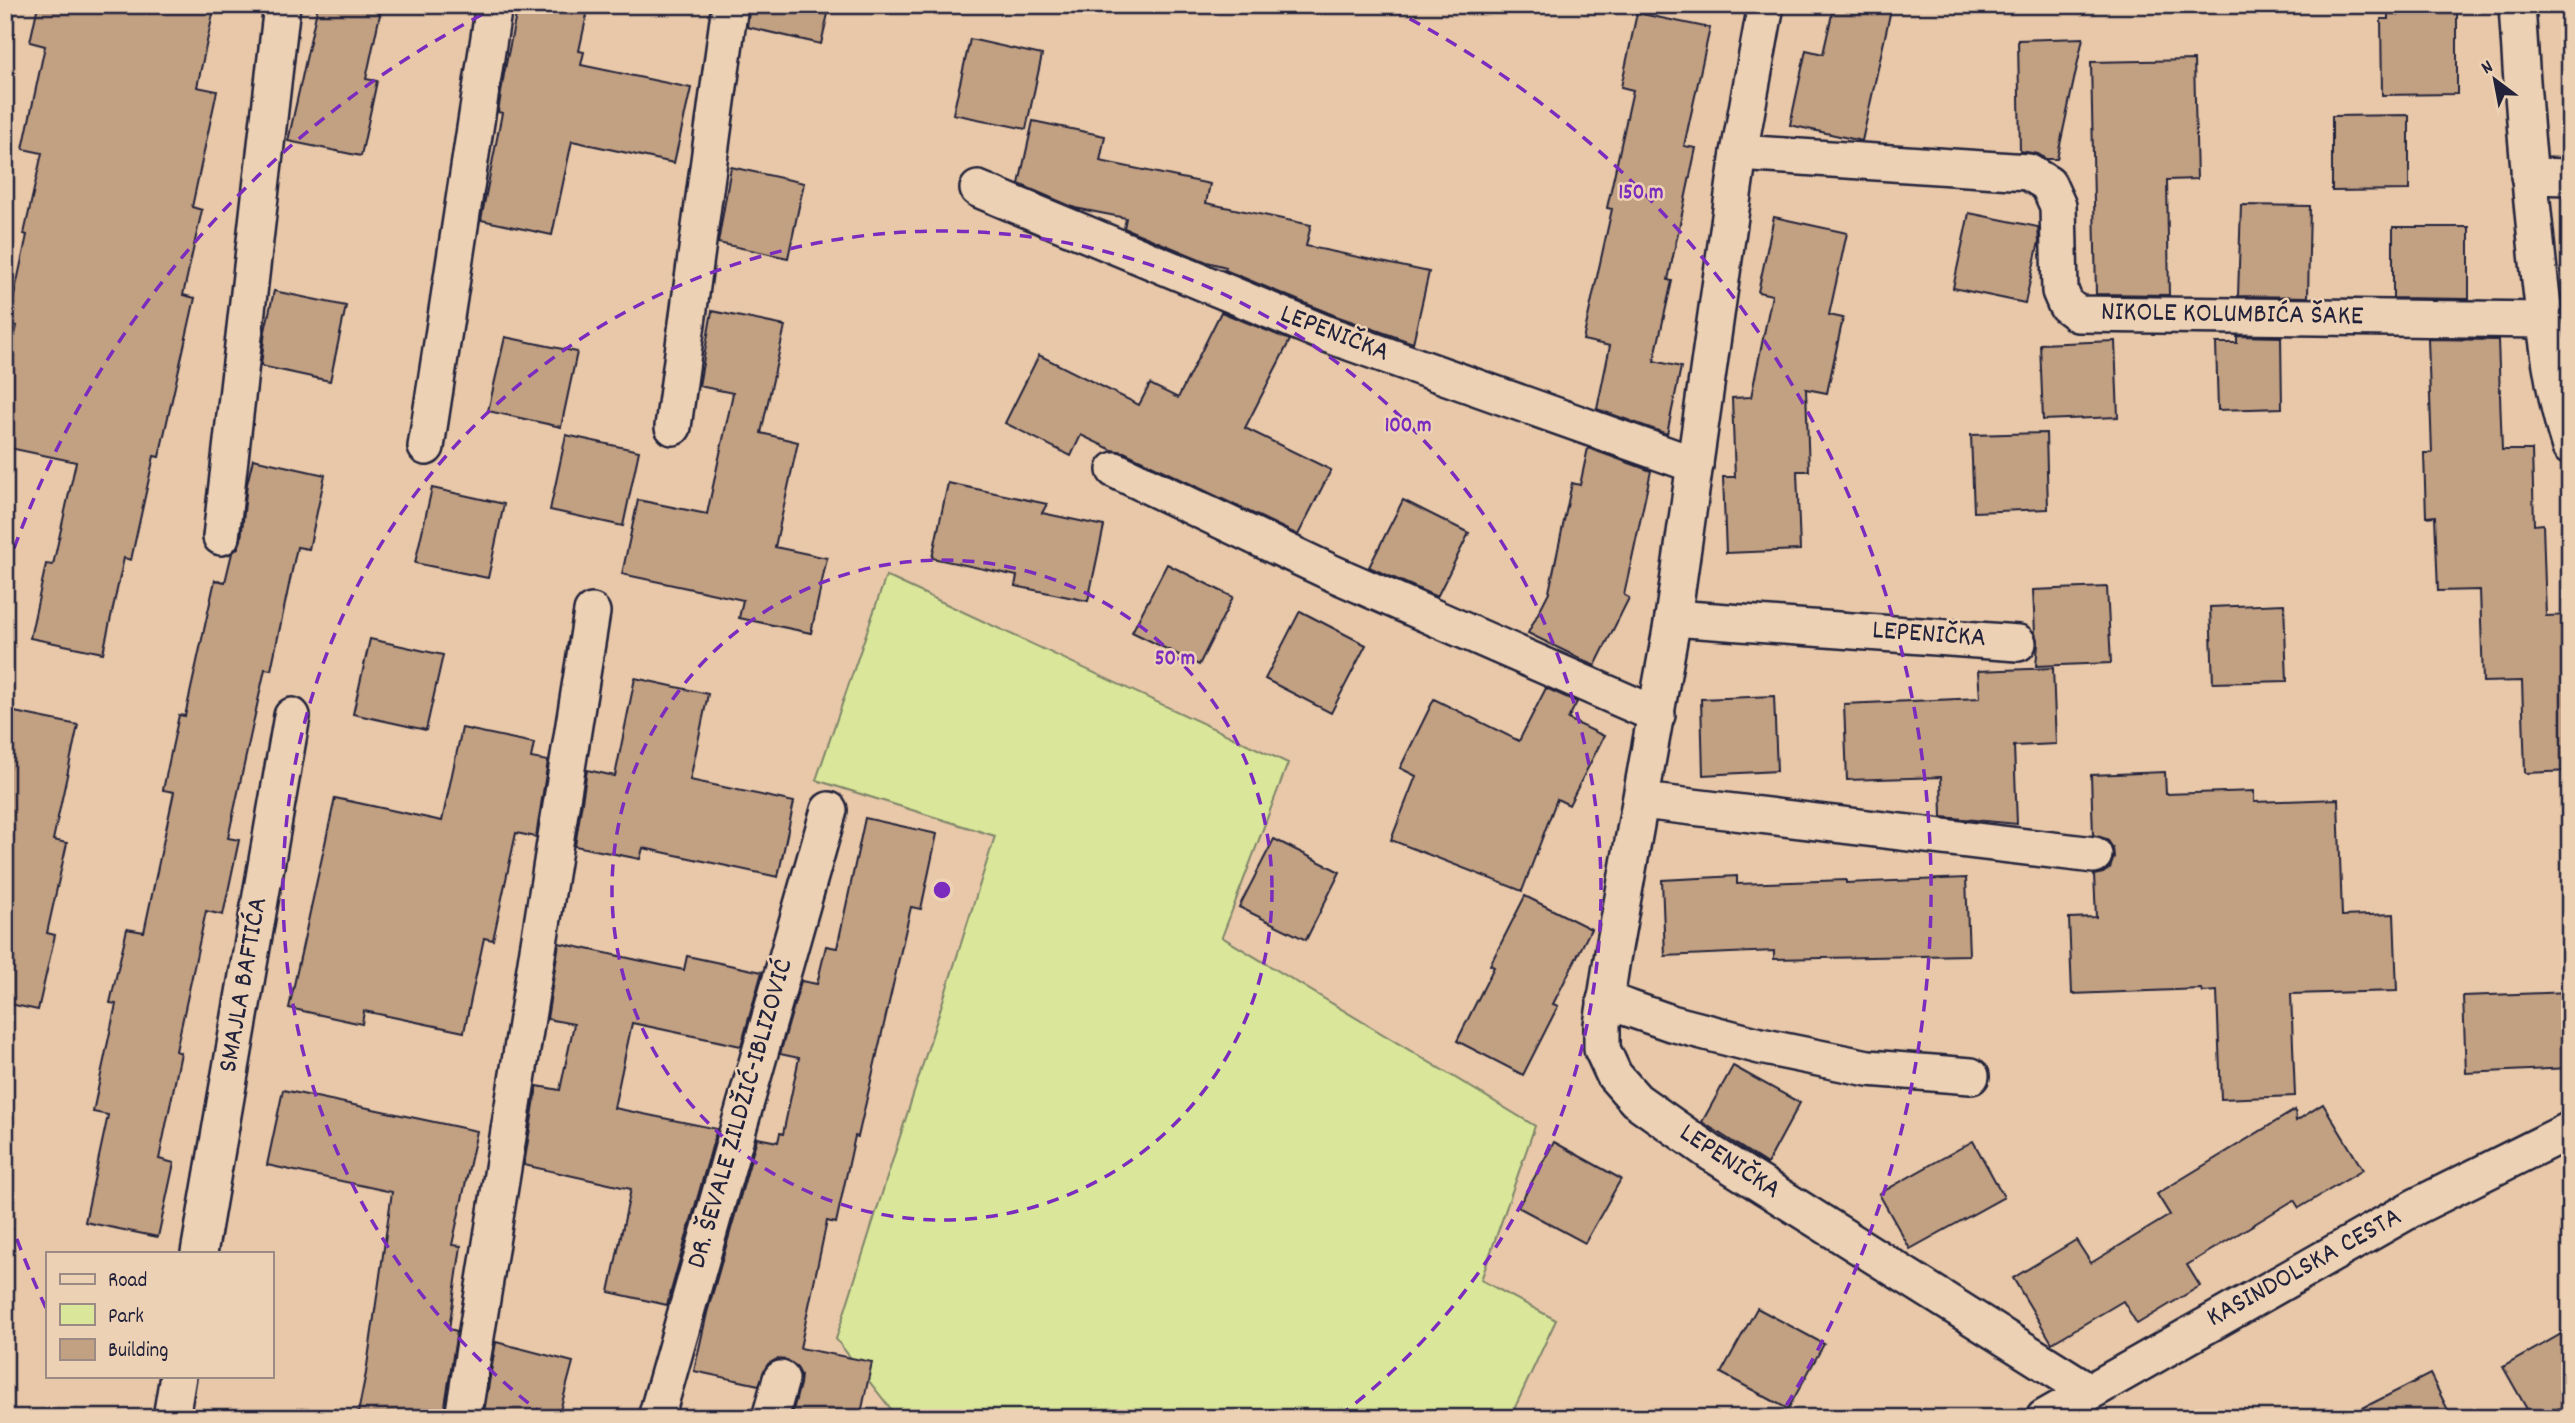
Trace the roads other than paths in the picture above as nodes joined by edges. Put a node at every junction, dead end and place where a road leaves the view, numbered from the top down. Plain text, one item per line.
1 (282, 5) edge
2 (494, 5) edge
3 (730, 5) edge
4 (1766, 5) edge
5 (2517, 5) edge
6 (1739, 153) junction
7 (2529, 176) junction
8 (2570, 177) edge
9 (978, 189) dead end
10 (2544, 320) junction
11 (673, 427) dead end
12 (426, 447) dead end
13 (2570, 447) edge
14 (1695, 465) junction
15 (1115, 470) dead end
16 (221, 537) dead end
17 (592, 612) dead end
18 (1673, 618) junction
19 (2018, 643) dead end
20 (1657, 715) junction
21 (292, 716) dead end
22 (1642, 801) junction
23 (829, 810) dead end
24 (2094, 855) dead end
25 (1605, 1000) junction
26 (1971, 1076) dead end
27 (2570, 1130) edge
28 (199, 1252) edge
29 (178, 1378) edge
30 (780, 1379) dead end
31 (2089, 1391) junction
32 (171, 1418) edge
33 (463, 1418) edge
34 (656, 1418) edge
35 (770, 1418) edge
36 (2044, 1418) edge

1 - 16 street
2 - 12 street
3 - 11 street
4 - 6 street, LEPENIČKA
5 - 7 street
6 - 10 street, NIKOLE KOLUMBIĆA ŠAKE
6 - 14 street, LEPENIČKA
7 - 8 street
7 - 10 street
9 - 14 street, LEPENIČKA
10 - 13 street
14 - 18 street, LEPENIČKA
15 - 20 street
17 - 33 street
18 - 19 street, LEPENIČKA
18 - 20 street, LEPENIČKA
20 - 22 street, LEPENIČKA
21 - 28 street, SMAJLA BAFTIĆA
22 - 24 street
22 - 25 street, LEPENIČKA
23 - 34 street, DR. ŠEVALE ZILDŽIĆ-IBLIZOVIĆ
25 - 26 street
25 - 31 street, LEPENIČKA
27 - 31 street, KASINDOLSKA CESTA
29 - 32 street
30 - 35 street
31 - 36 street, KASINDOLSKA CESTA

